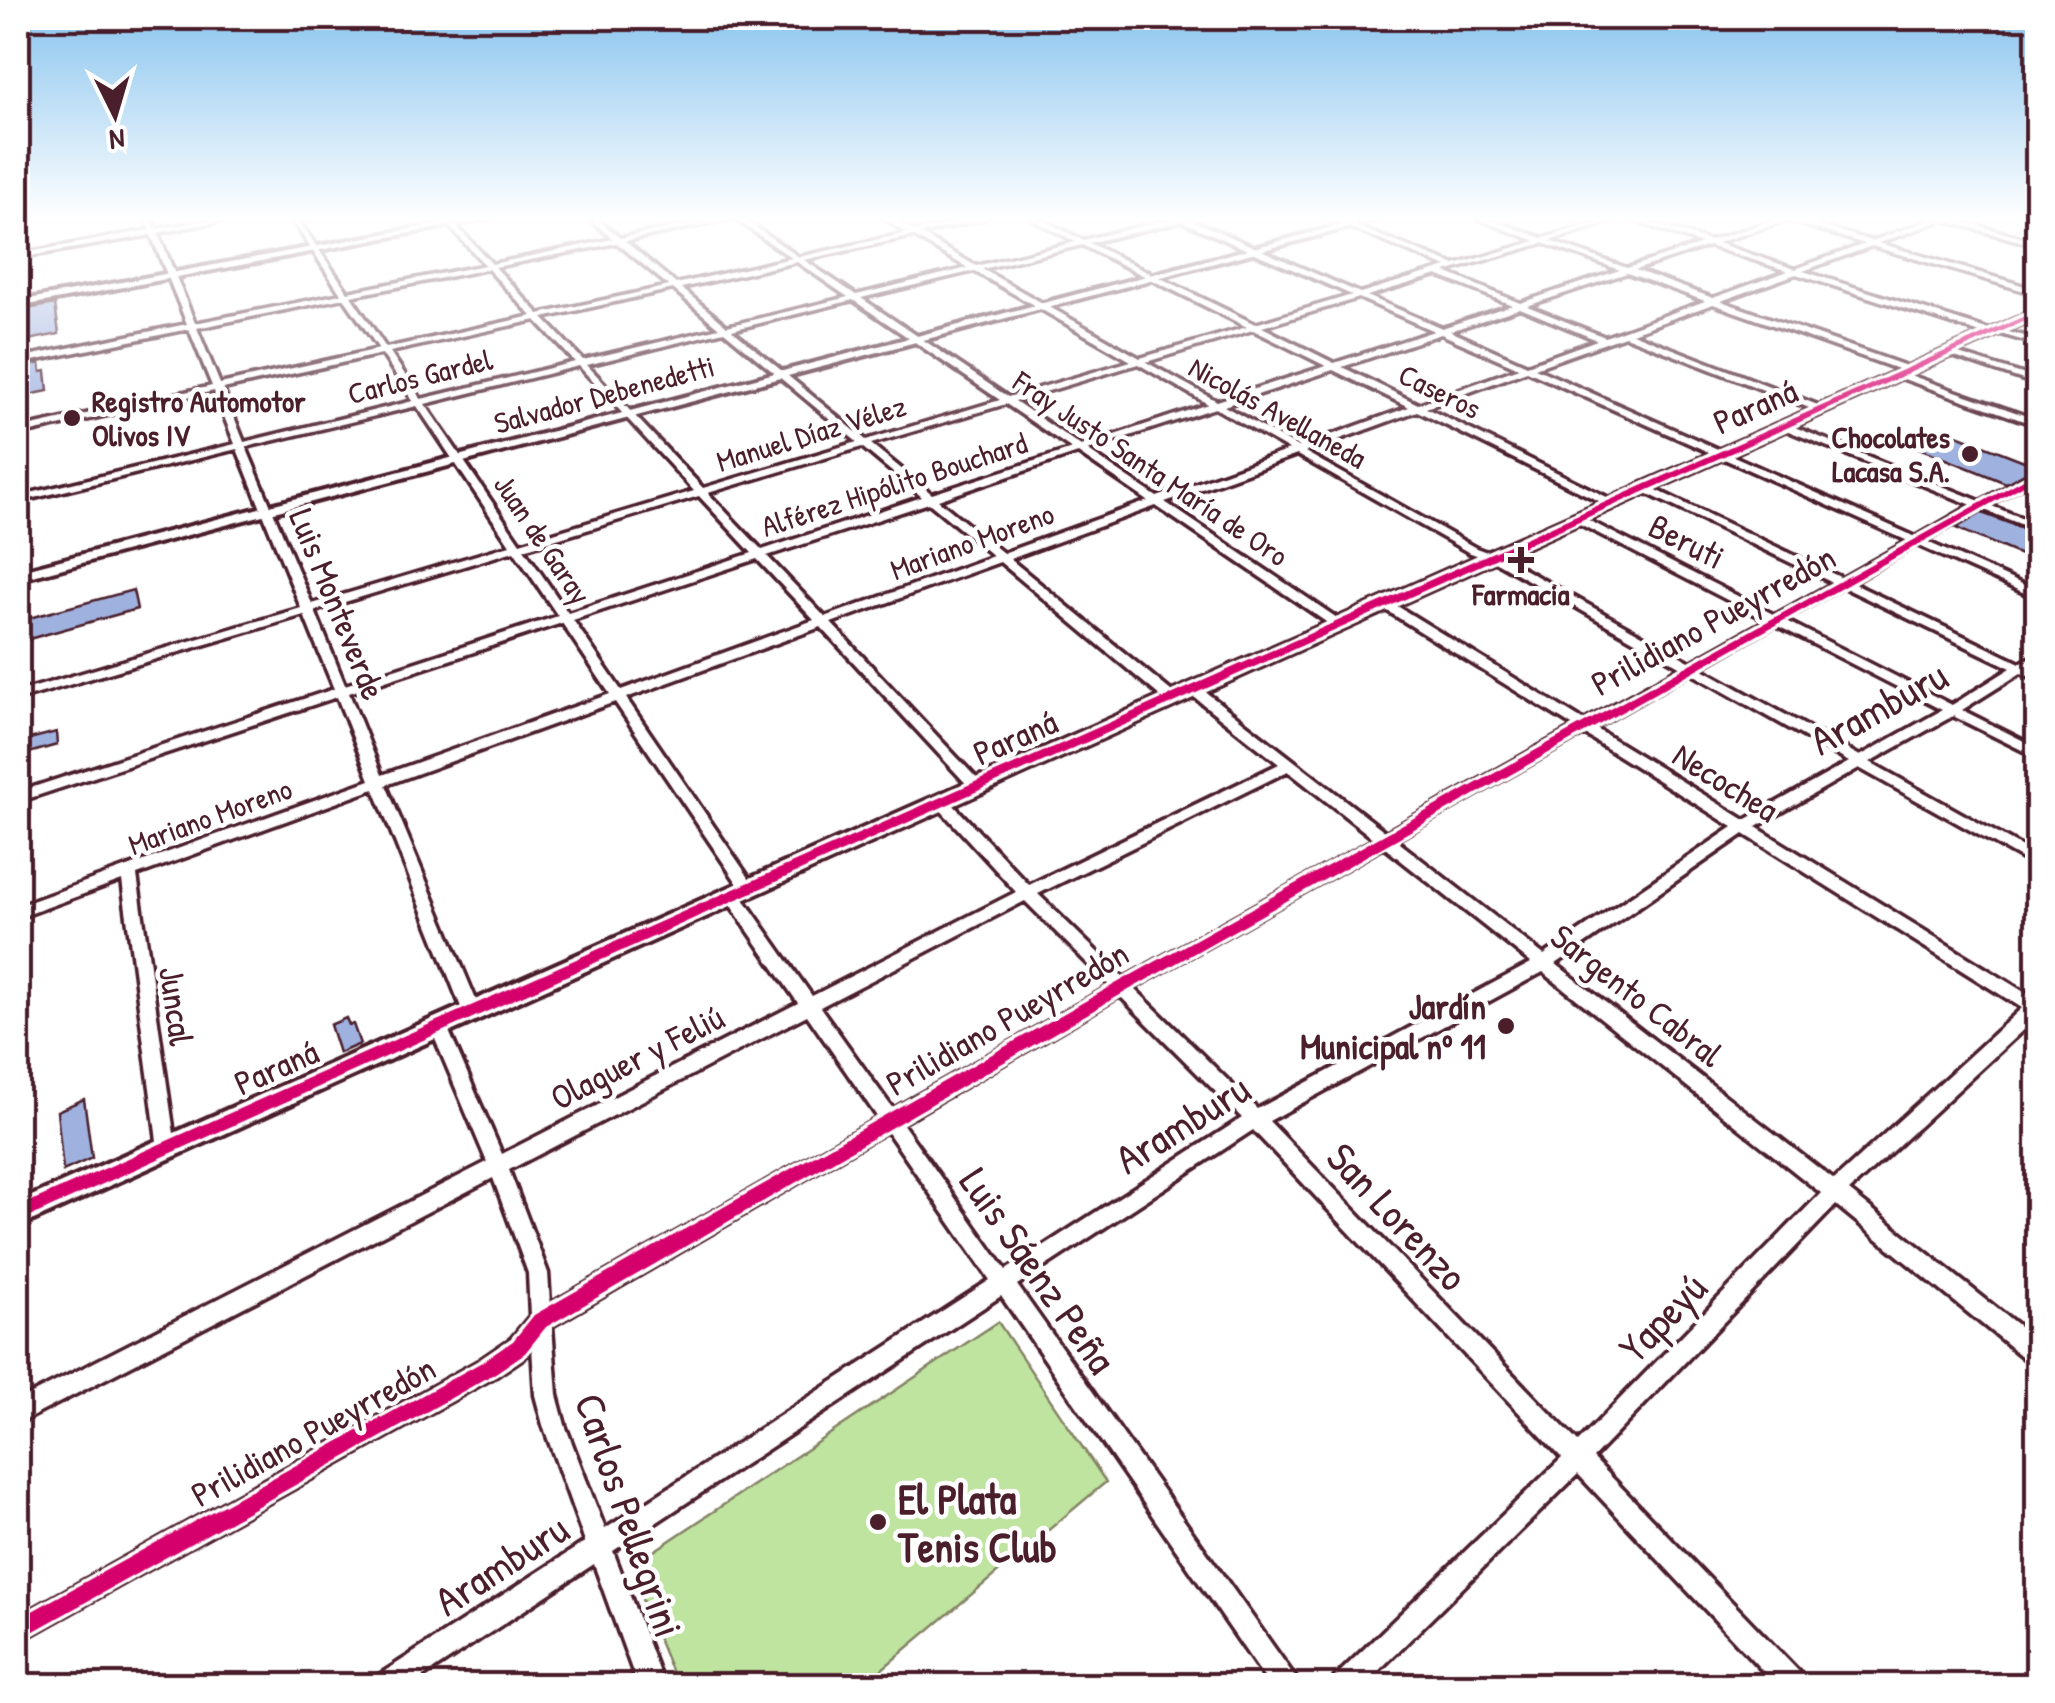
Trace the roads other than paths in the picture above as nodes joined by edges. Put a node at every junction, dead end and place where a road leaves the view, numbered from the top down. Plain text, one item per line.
1 (54, 297) edge
2 (181, 297) edge
3 (340, 297) edge
4 (349, 297) edge
5 (520, 297) edge
6 (620, 297) edge
7 (686, 297) edge
8 (854, 297) edge
9 (856, 297) edge
10 (1025, 297) edge
11 (1078, 297) edge
12 (1193, 297) edge
13 (1354, 297) edge
14 (1362, 297) edge
15 (1499, 297) edge
16 (1546, 297) edge
17 (1707, 297) edge
18 (1721, 297) edge
19 (1881, 297) edge
20 (1714, 300) junction
21 (18, 304) edge
22 (1520, 306) junction
23 (1041, 307) junction
24 (2038, 312) edge
25 (537, 316) junction
26 (194, 326) junction
27 (1253, 327) junction
28 (725, 328) junction
29 (1442, 331) junction
30 (1994, 332) junction
31 (1624, 333) junction
32 (917, 339) junction
33 (1605, 340) junction
34 (2038, 343) edge
35 (386, 350) junction
36 (1948, 352) junction
37 (18, 362) edge
38 (1138, 362) junction
39 (581, 363) junction
40 (1333, 367) junction
41 (1528, 368) junction
42 (1903, 372) junction
43 (782, 375) junction
44 (2038, 382) edge
45 (218, 388) junction
46 (1008, 400) junction
47 (420, 402) junction
48 (1215, 406) junction
49 (1416, 408) junction
50 (1820, 409) junction
51 (630, 415) junction
52 (2038, 424) edge
53 (1784, 426) junction
54 (18, 432) edge
55 (865, 443) junction
56 (239, 446) junction
57 (1080, 450) junction
58 (1296, 451) junction
59 (1722, 453) junction
60 (460, 461) junction
61 (2037, 473) edge
62 (1644, 488) junction
63 (702, 492) junction
64 (932, 498) junction
65 (18, 499) edge
66 (1156, 501) junction
67 (1610, 503) junction
68 (1979, 506) junction
69 (270, 511) junction
70 (1576, 518) junction
71 (2038, 528) edge
72 (1914, 542) junction
73 (518, 546) junction
74 (760, 554) junction
75 (1490, 556) junction
76 (1003, 557) junction
77 (18, 576) edge
78 (1844, 581) junction
79 (2038, 596) edge
80 (1385, 604) junction
81 (306, 610) junction
82 (567, 618) junction
83 (1776, 619) junction
84 (823, 622) junction
85 (1338, 625) junction
86 (1691, 666) junction
87 (2032, 667) edge
88 (1194, 690) junction
89 (340, 692) junction
90 (619, 695) junction
91 (18, 696) edge
92 (1172, 699) junction
93 (1953, 710) junction
94 (1582, 728) junction
95 (2038, 754) edge
96 (1857, 761) junction
97 (1289, 765) junction
98 (378, 782) junction
99 (977, 786) junction
100 (18, 797) edge
101 (942, 802) junction
102 (1742, 828) junction
103 (1384, 838) junction
104 (2038, 863) edge
105 (129, 872) junction
106 (741, 892) junction
107 (1026, 893) junction
108 (18, 912) edge
109 (1544, 964) junction
110 (1122, 987) junction
111 (808, 1005) junction
112 (2036, 1006) edge
113 (472, 1012) junction
114 (439, 1027) junction
115 (1254, 1119) junction
116 (889, 1120) junction
117 (166, 1148) junction
118 (498, 1166) junction
119 (1835, 1192) junction
120 (18, 1215) edge
121 (1001, 1282) junction
122 (540, 1321) junction
123 (2038, 1356) edge
124 (18, 1413) edge
125 (1576, 1460) junction
126 (598, 1546) junction
127 (18, 1630) edge
128 (2038, 1675) edge
129 (385, 1686) edge
130 (651, 1686) edge
131 (1286, 1686) edge
132 (1344, 1686) edge
133 (1795, 1686) edge
134 (2030, 1686) edge

1 - 21 street
2 - 26 street, Luis Monteverde
3 - 26 street
4 - 35 street, Juan de Garay
5 - 25 street
6 - 25 street
7 - 28 street
8 - 28 street, Carlos Gardel
9 - 32 street, Fray Justo Santa María de Oro
10 - 23 street, Nicolás Avellaneda
11 - 23 street, Salvador Debenedetti
12 - 27 street, Caseros
13 - 27 street, Manuel Díaz Vélez
14 - 29 street
15 - 22 street
16 - 22 street, Alférez Hipólito Bouchard
17 - 20 street
18 - 20 street, Mariano Moreno
19 - 30 street
20 - 31 street, Mariano Moreno
20 - 42 street
22 - 29 street, Alférez Hipólito Bouchard
22 - 33 street
23 - 32 street, Salvador Debenedetti
23 - 38 street, Nicolás Avellaneda
24 - 30 street, Paraná
25 - 35 street
25 - 39 street
26 - 37 street
26 - 45 street, Luis Monteverde
27 - 38 street, Manuel Díaz Vélez
27 - 40 street, Caseros
28 - 39 street, Carlos Gardel
28 - 43 street
29 - 40 street, Alférez Hipólito Bouchard
29 - 41 street
30 - 34 street
30 - 36 street, Paraná
31 - 33 street, Mariano Moreno
31 - 50 street
32 - 43 street, Salvador Debenedetti
32 - 46 street, Fray Justo Santa María de Oro
33 - 41 street, Mariano Moreno
35 - 45 street
35 - 47 street, Juan de Garay
36 - 42 street, Paraná
36 - 44 street
38 - 46 street, Manuel Díaz Vélez
38 - 48 street, Nicolás Avellaneda
39 - 47 street, Carlos Gardel
39 - 51 street
40 - 48 street, Alférez Hipólito Bouchard
40 - 49 street, Caseros
41 - 49 street, Mariano Moreno
41 - 59 street
42 - 50 street, Paraná
42 - 52 street
43 - 51 street, Salvador Debenedetti
43 - 55 street
45 - 54 street
45 - 56 street, Luis Monteverde
46 - 55 street, Manuel Díaz Vélez
46 - 57 street, Fray Justo Santa María de Oro
47 - 56 street, Carlos Gardel
47 - 60 street, Juan de Garay
48 - 57 street, Alférez Hipólito Bouchard
48 - 58 street, Nicolás Avellaneda
49 - 58 street, Mariano Moreno
49 - 67 street, Caseros
50 - 53 street, Paraná
51 - 60 street, Salvador Debenedetti
51 - 63 street
53 - 59 street, Paraná
53 - 68 street
55 - 63 street, Manuel Díaz Vélez
55 - 64 street
56 - 65 street, Carlos Gardel
56 - 69 street, Luis Monteverde
57 - 64 street, Alférez Hipólito Bouchard
57 - 66 street, Fray Justo Santa María de Oro
58 - 66 street, Mariano Moreno
58 - 75 street, Nicolás Avellaneda
59 - 62 street, Paraná
59 - 72 street
60 - 69 street, Salvador Debenedetti
60 - 73 street, Juan de Garay
61 - 68 street, Prilidiano Pueyrredón
62 - 67 street, Paraná
62 - 78 street
63 - 73 street, Manuel Díaz Vélez
63 - 74 street
64 - 74 street, Alférez Hipólito Bouchard
64 - 76 street
66 - 76 street, Mariano Moreno
66 - 85 street, Fray Justo Santa María de Oro
67 - 70 street, Paraná
68 - 71 street
68 - 72 street, Prilidiano Pueyrredón
69 - 77 street, Salvador Debenedetti
69 - 81 street, Luis Monteverde
70 - 75 street, Paraná
70 - 83 street, Beruti
72 - 78 street, Prilidiano Pueyrredón
72 - 79 street
73 - 81 street, Manuel Díaz Vélez
73 - 82 street, Juan de Garay
74 - 82 street, Alférez Hipólito Bouchard
74 - 84 street
75 - 80 street, Paraná
75 - 86 street, Nicolás Avellaneda
76 - 84 street, Mariano Moreno
76 - 92 street
78 - 83 street, Prilidiano Pueyrredón
78 - 87 street
80 - 85 street, Paraná
80 - 94 street, Necochea
81 - 89 street, Luis Monteverde
81 - 91 street, Manuel Díaz Vélez
82 - 89 street, Alférez Hipólito Bouchard
82 - 90 street, Juan de Garay
83 - 86 street, Prilidiano Pueyrredón
83 - 93 street, Beruti
84 - 90 street, Mariano Moreno
84 - 99 street
85 - 88 street, Paraná
86 - 94 street, Prilidiano Pueyrredón
86 - 96 street, Nicolás Avellaneda
87 - 93 street, Aramburu
88 - 92 street, Paraná
88 - 97 street, Sargento Cabral
89 - 98 street, Luis Monteverde
89 - 100 street, Alférez Hipólito Bouchard
90 - 98 street, Mariano Moreno
90 - 106 street, Juan de Garay
92 - 99 street, Paraná
93 - 95 street, Beruti
93 - 96 street, Aramburu
94 - 102 street, Necochea
94 - 103 street, Prilidiano Pueyrredón
96 - 102 street, Aramburu
96 - 104 street, Nicolás Avellaneda
97 - 103 street, Sargento Cabral
97 - 107 street, Olaguer y Feliú
98 - 105 street, Mariano Moreno
98 - 113 street, Luis Monteverde
99 - 101 street, Paraná
101 - 106 street, Paraná
101 - 107 street, San Lorenzo
102 - 109 street, Aramburu
102 - 112 street, Necochea
103 - 109 street, Sargento Cabral
103 - 110 street, Prilidiano Pueyrredón
105 - 108 street, Mariano Moreno
105 - 117 street, Juncal
106 - 111 street, Luis Sáenz Peña
106 - 113 street, Paraná
107 - 110 street, San Lorenzo
107 - 111 street, Olaguer y Feliú
109 - 115 street, Aramburu
109 - 119 street, Sargento Cabral
110 - 115 street, San Lorenzo
110 - 116 street, Prilidiano Pueyrredón
111 - 116 street, Luis Sáenz Peña
111 - 118 street, Olaguer y Feliú
112 - 119 street, Yapeyú
113 - 114 street, Paraná
114 - 117 street, Paraná
114 - 118 street, Carlos Pellegrini
115 - 121 street, Aramburu
115 - 125 street, San Lorenzo
116 - 121 street, Luis Sáenz Peña
116 - 122 street, Prilidiano Pueyrredón
117 - 120 street, Paraná
118 - 122 street, Carlos Pellegrini
118 - 124 street, Olaguer y Feliú
119 - 123 street, Sargento Cabral
119 - 125 street, Yapeyú
121 - 126 street, Aramburu
121 - 131 street, Luis Sáenz Peña
122 - 126 street, Carlos Pellegrini
122 - 127 street, Prilidiano Pueyrredón
125 - 132 street, Yapeyú
125 - 133 street, San Lorenzo
126 - 129 street, Aramburu
126 - 130 street, Carlos Pellegrini
128 - 134 street

